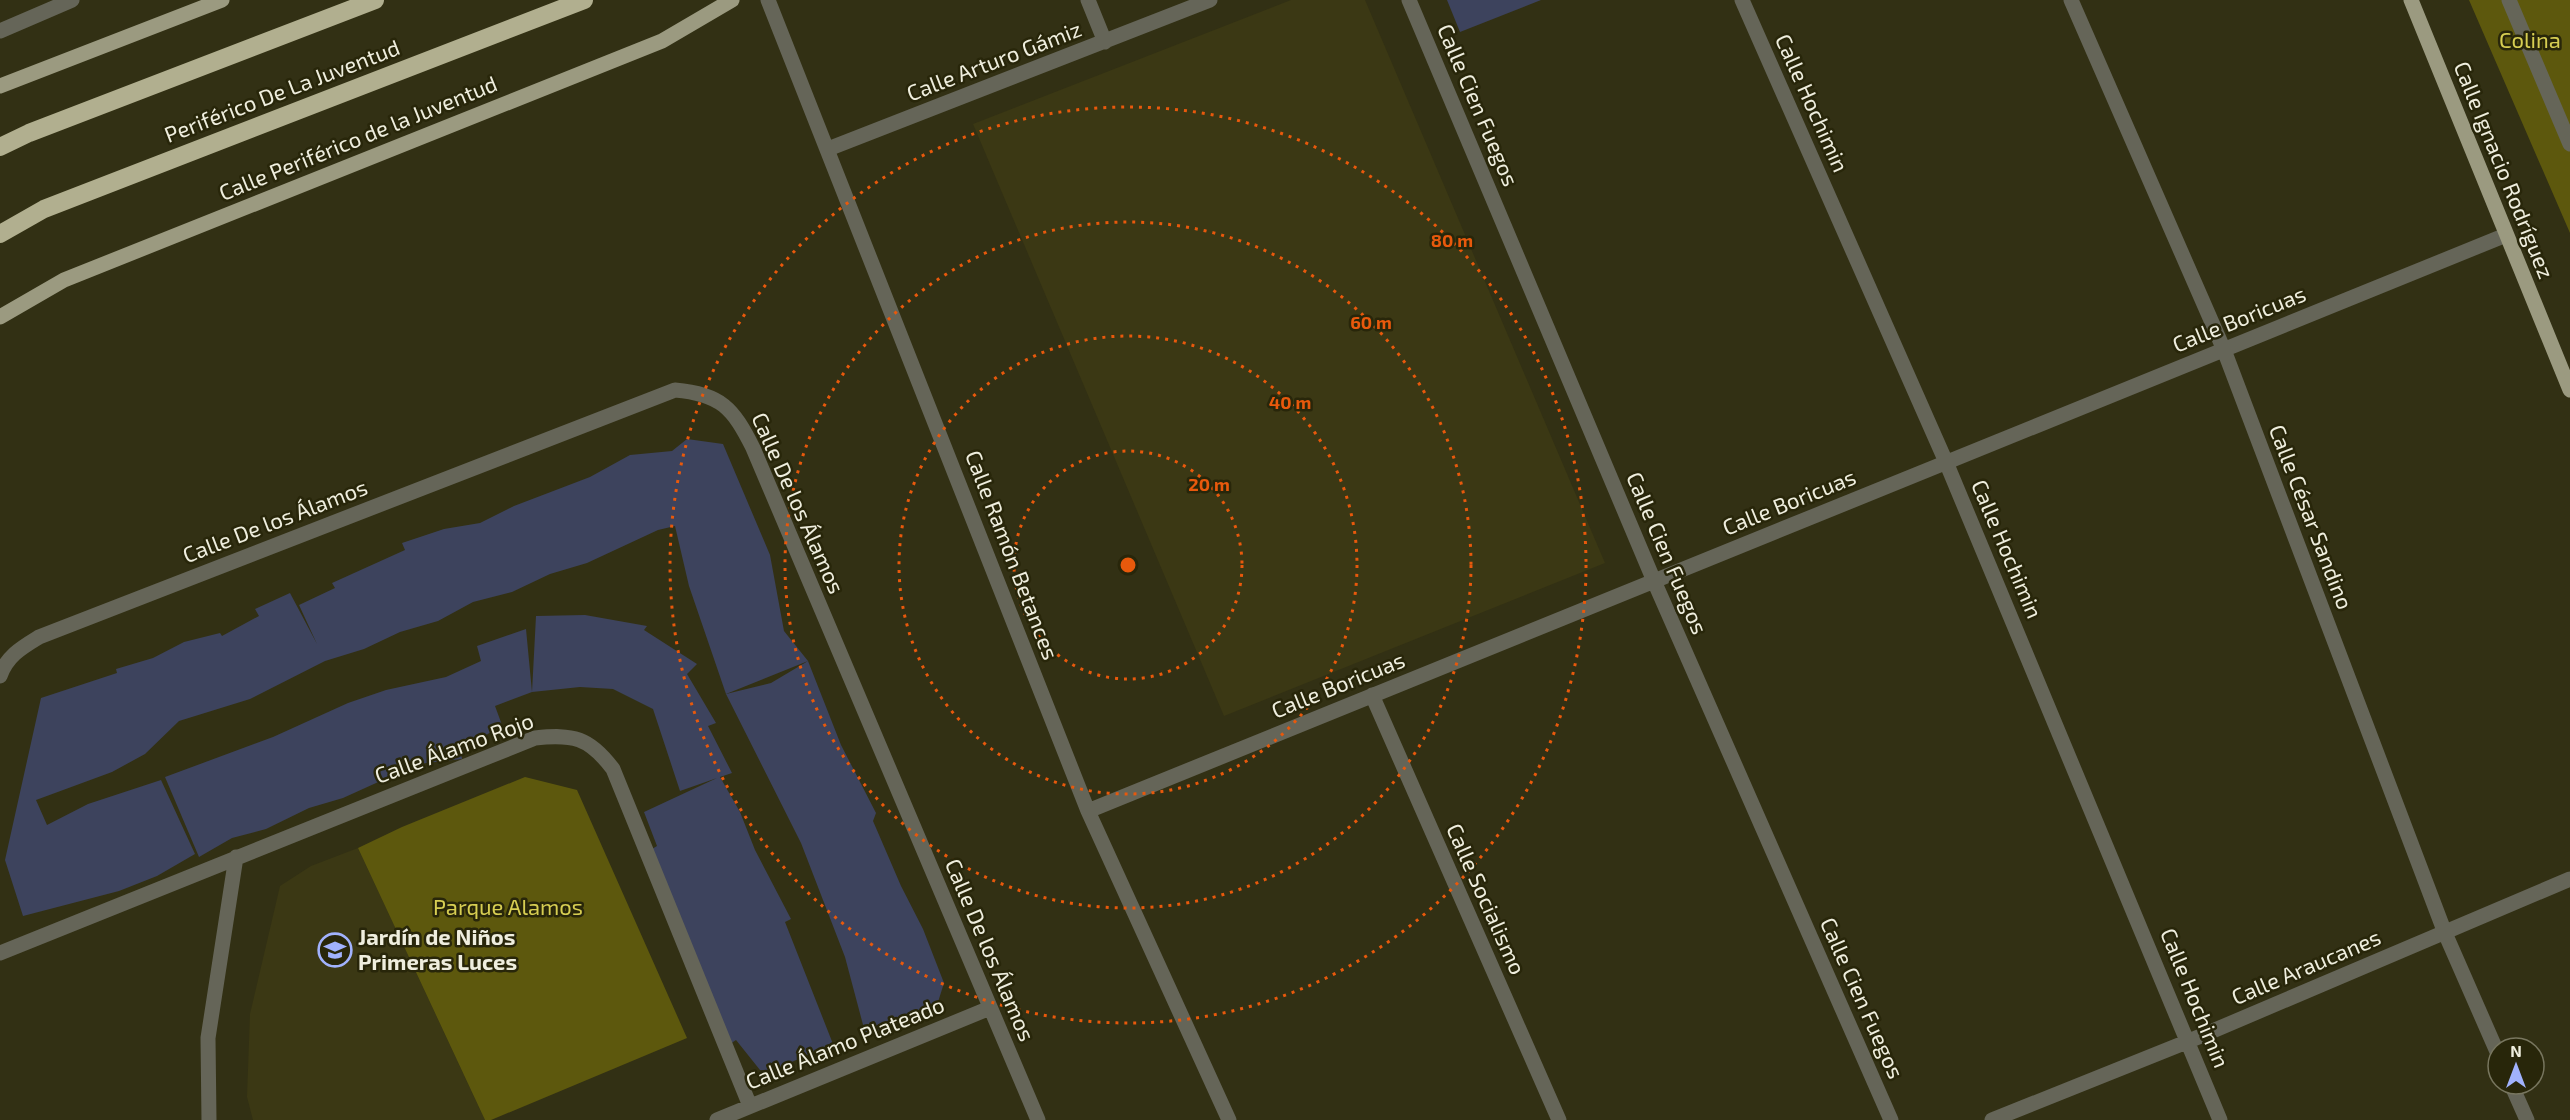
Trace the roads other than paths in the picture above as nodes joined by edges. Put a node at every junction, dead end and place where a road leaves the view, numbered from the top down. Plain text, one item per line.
1 (72, 0) edge
2 (222, 0) edge
3 (375, 0) edge
4 (584, 0) edge
5 (732, 0) edge
6 (768, 0) edge
7 (1088, 0) edge
8 (1210, 0) edge
9 (1409, 0) edge
10 (1742, 0) edge
11 (2071, 0) edge
12 (2411, 0) edge
13 (2509, 0) edge
14 (0, 30) edge
15 (1105, 42) junction
16 (0, 86) edge
17 (2570, 144) edge
18 (0, 147) edge
19 (828, 150) junction
20 (0, 234) edge
21 (2506, 235) junction
22 (0, 317) edge
23 (2224, 350) junction
24 (2570, 390) edge
25 (1946, 462) junction
26 (1654, 581) junction
27 (0, 676) edge
28 (1372, 695) junction
29 (1088, 811) junction
30 (236, 857) junction
31 (2570, 879) edge
32 (2445, 933) junction
33 (0, 953) edge
34 (990, 1008) junction
35 (2490, 1036) edge
36 (2189, 1041) junction
37 (2516, 1096) edge
38 (750, 1106) junction
39 (209, 1120) edge
40 (717, 1120) edge
41 (1038, 1120) edge
42 (1229, 1120) edge
43 (1559, 1120) edge
44 (1891, 1120) edge
45 (1992, 1120) edge
46 (2220, 1120) edge
47 (2527, 1120) edge

1 - 14 street
2 - 16 main road
3 - 18 highway
4 - 20 highway, Periférico De La Juventud
5 - 22 main road, Calle Periférico de la Juventud
6 - 19 street, Calle Ramón Betances
7 - 15 street
8 - 15 street, Calle Arturo Gámiz
9 - 26 street, Calle Cien Fuegos
10 - 25 street, Calle Hochimin
11 - 23 street, Calle César Sandino
12 - 21 main road, Calle Ignacio Rodríguez
13 - 17 street
15 - 19 street, Calle Arturo Gámiz
19 - 29 street, Calle Ramón Betances
21 - 23 street, Calle Boricuas
21 - 24 main road, Calle Ignacio Rodríguez
23 - 25 street, Calle Boricuas
23 - 32 street, Calle César Sandino
25 - 26 street, Calle Boricuas
25 - 36 street, Calle Hochimin
26 - 28 street, Calle Boricuas
26 - 44 street, Calle Cien Fuegos
27 - 34 street, Calle De los Álamos
28 - 29 street, Calle Boricuas
28 - 43 street, Calle Socialismo
29 - 42 street, Calle Ramón Betances
30 - 33 street, Calle Álamo Rojo
30 - 38 street, Calle Álamo Rojo
30 - 39 street
31 - 32 street, Calle Araucanes
32 - 35 street, Calle César Sandino
32 - 36 street, Calle Araucanes
34 - 38 street, Calle Álamo Plateado
34 - 41 street, Calle De los Álamos
36 - 45 street, Calle Araucanes
36 - 46 street, Calle Hochimin
37 - 47 street
38 - 40 street, Calle Álamo Plateado

